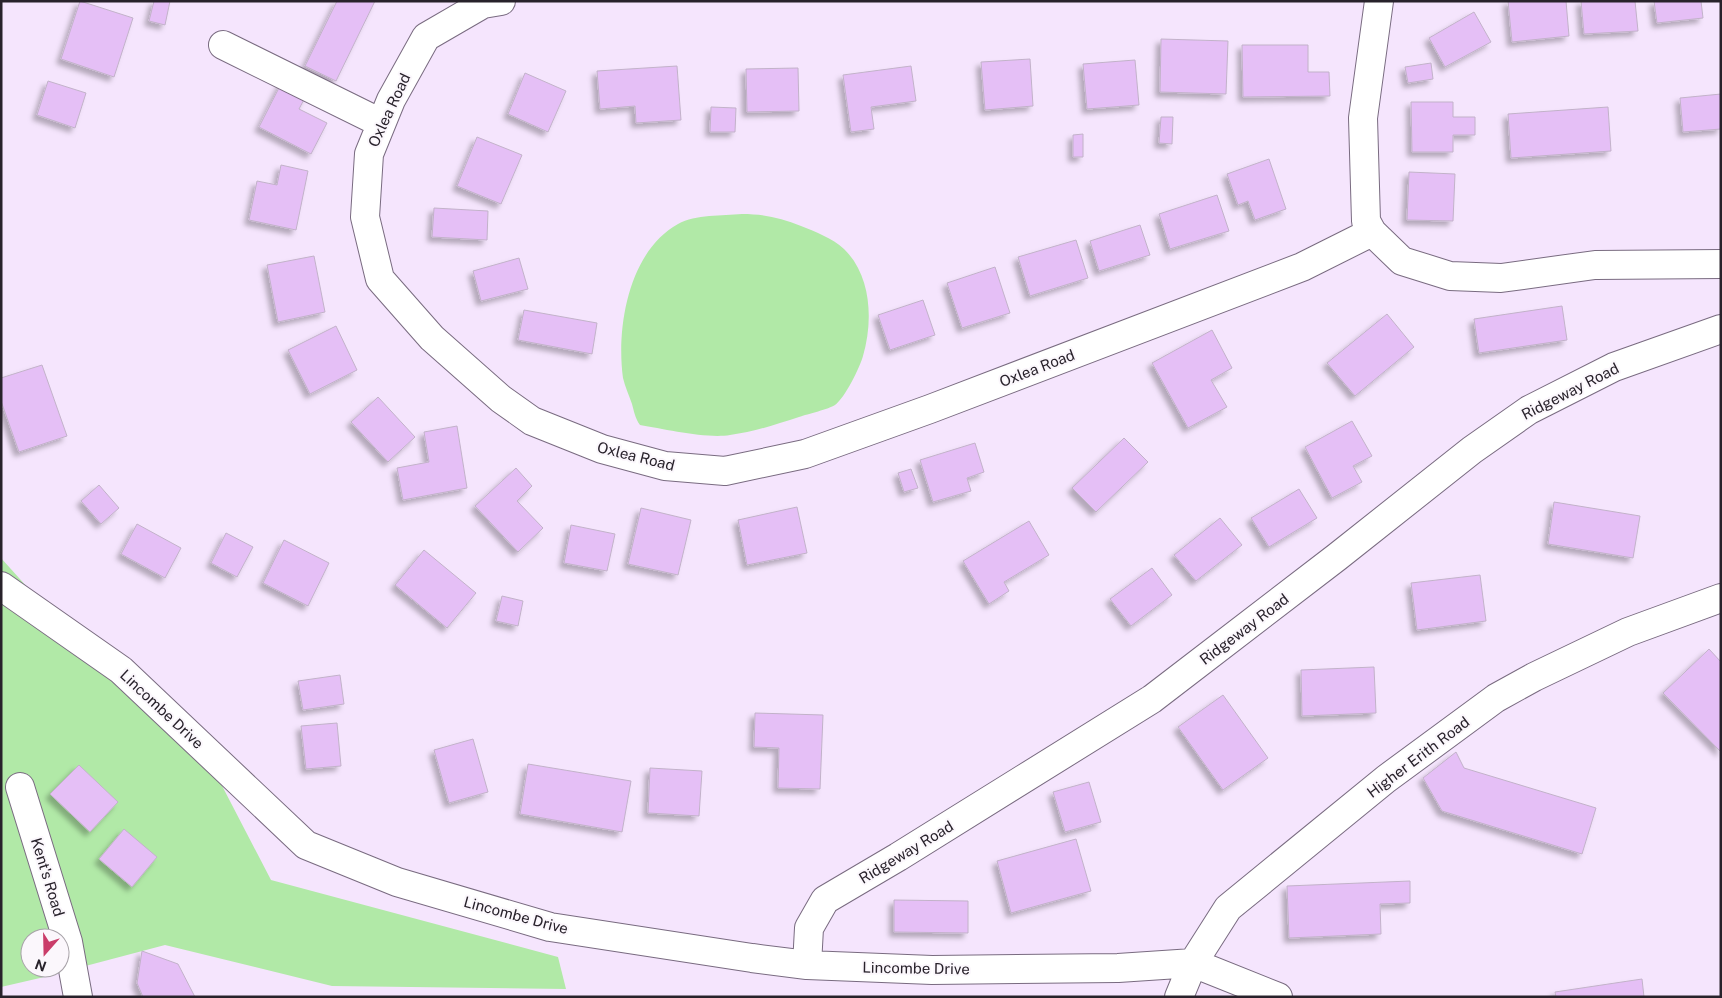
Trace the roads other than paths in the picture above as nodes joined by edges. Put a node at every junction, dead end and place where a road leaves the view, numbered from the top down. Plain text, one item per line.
1 (501, 1) edge
2 (1379, 1) edge
3 (223, 45) dead end
4 (382, 123) junction
5 (1372, 232) junction
6 (1721, 264) edge
7 (1721, 329) edge
8 (1, 586) edge
9 (1721, 598) edge
10 (20, 788) dead end
11 (1193, 963) junction
12 (807, 965) junction
13 (78, 997) edge
14 (1179, 997) edge
15 (1278, 997) edge

1 - 4 street, Oxlea Road
2 - 5 street
3 - 4 street
4 - 5 street, Oxlea Road
5 - 6 street
7 - 12 street, Ridgeway Road
8 - 12 street, Lincombe Drive
9 - 11 street, Higher Erith Road
10 - 13 street, Kent's Road
11 - 12 street, Lincombe Drive
11 - 14 street, Higher Erith Road
11 - 15 street

